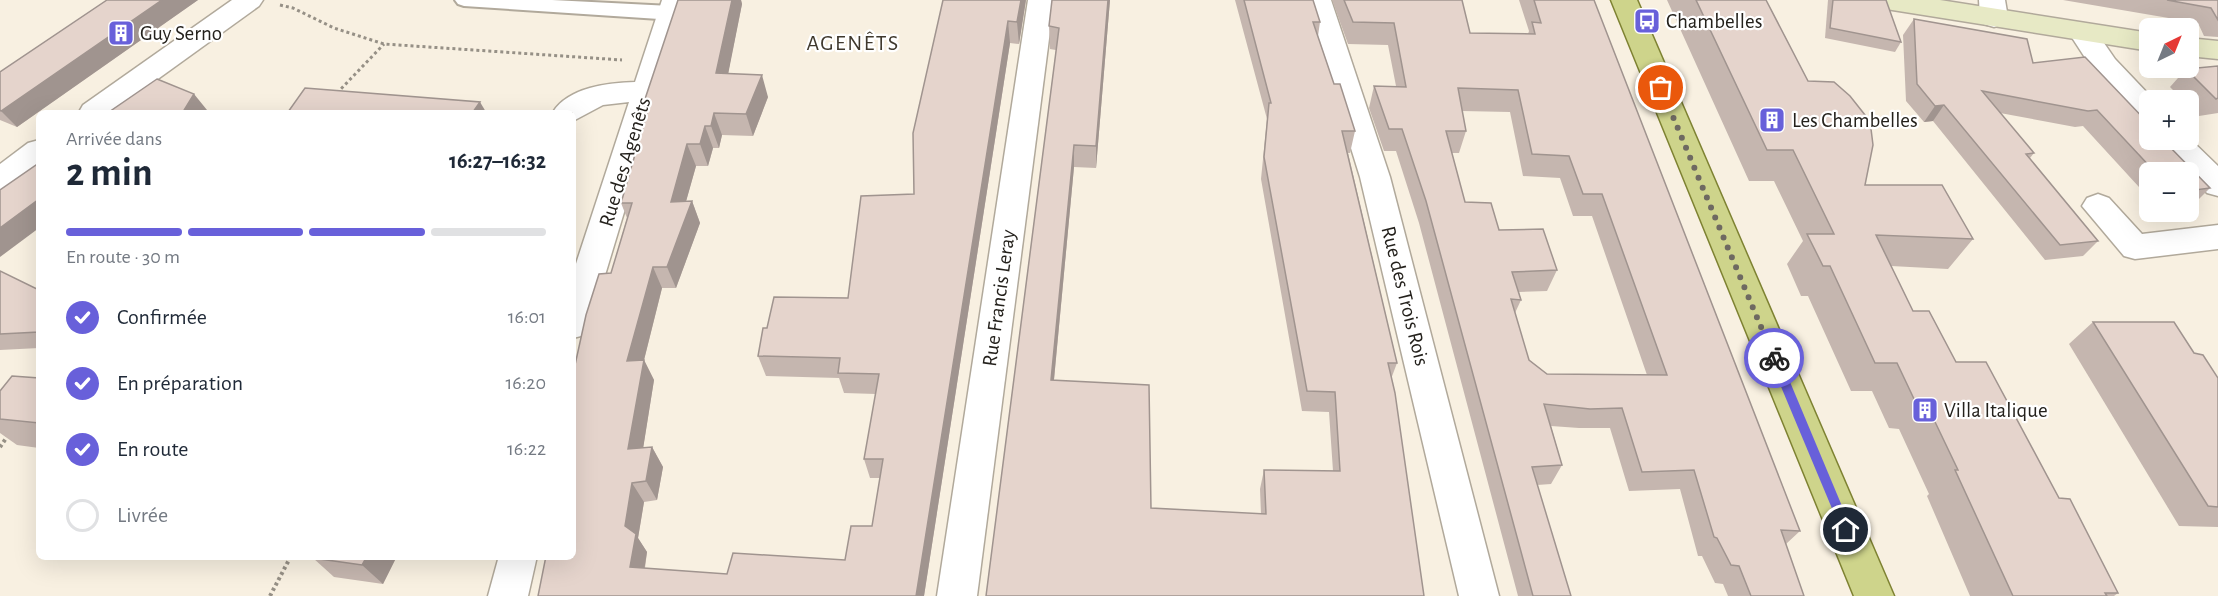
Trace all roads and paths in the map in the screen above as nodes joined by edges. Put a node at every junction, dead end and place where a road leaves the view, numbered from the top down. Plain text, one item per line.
1 (464, 0) edge
2 (1041, 0) edge
3 (1318, 0) edge
4 (1624, 0) edge
5 (1886, 0) edge
6 (261, 1) edge
7 (673, 6) edge
8 (1993, 9) edge
9 (2083, 33) junction
10 (2139, 41) edge
11 (384, 44) junction
12 (2199, 48) edge
13 (2218, 50) edge
14 (647, 92) junction
15 (616, 93) junction
16 (336, 95) edge
17 (2139, 103) edge
18 (96, 110) edge
19 (571, 110) edge
20 (2184, 150) edge
21 (36, 153) edge
22 (0, 179) edge
23 (2218, 185) edge
24 (2098, 206) dead end
25 (2218, 237) edge
26 (582, 268) edge
27 (576, 306) edge
28 (13, 429) edge
29 (0, 447) edge
30 (289, 560) edge
31 (517, 560) edge
32 (270, 596) edge
33 (508, 596) edge
34 (957, 596) edge
35 (1479, 596) edge
36 (1874, 596) edge

1 - 7 lane
2 - 34 street, Rue Francis Leray
3 - 35 street, Rue des Trois Rois
4 - 36 main road
5 - 8 street
6 - 11 path
6 - 18 street
7 - 14 street, Rue des Agenêts
8 - 9 street
9 - 10 street
9 - 17 street
11 - 15 path
11 - 16 path
12 - 13 street
14 - 15 street
14 - 26 street, Rue des Agenêts
15 - 19 street
20 - 23 street
21 - 22 street
24 - 25 street
26 - 27 street, Rue des Agenêts
28 - 29 path
30 - 32 path
31 - 33 street

